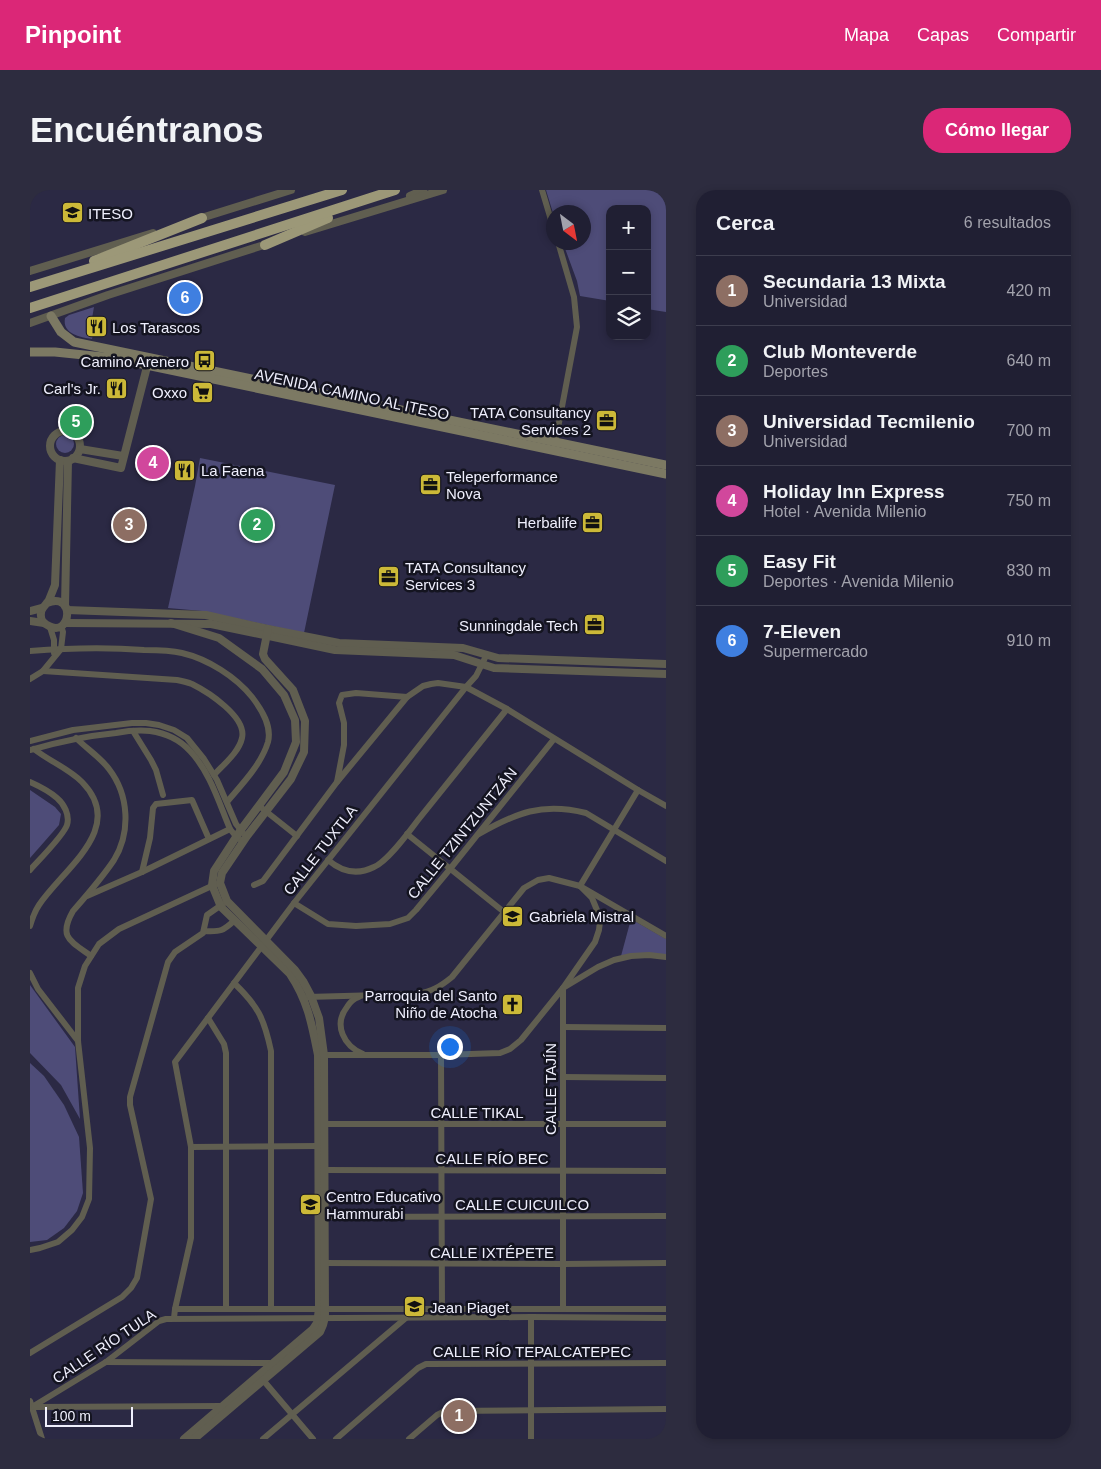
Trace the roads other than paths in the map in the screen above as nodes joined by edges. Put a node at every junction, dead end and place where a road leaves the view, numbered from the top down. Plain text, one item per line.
1 (291, 190) edge
2 (342, 190) edge
3 (394, 190) edge
4 (423, 190) edge
5 (443, 190) edge
6 (542, 190) edge
7 (546, 205) edge
8 (376, 210) junction
9 (202, 218) junction
10 (264, 245) junction
11 (560, 250) edge
12 (30, 271) edge
13 (30, 287) edge
14 (30, 308) edge
15 (51, 316) junction
16 (30, 323) edge
17 (30, 352) edge
18 (148, 361) junction
19 (554, 446) junction
20 (80, 449) junction
21 (123, 456) junction
22 (67, 460) junction
23 (666, 465) edge
24 (666, 474) edge
25 (45, 606) junction
26 (66, 608) junction
27 (30, 611) edge
28 (30, 621) edge
29 (171, 623) junction
30 (63, 624) junction
31 (47, 625) junction
32 (268, 633) junction
33 (57, 649) junction
34 (30, 651) edge
35 (486, 656) junction
36 (482, 664) junction
37 (666, 664) edge
38 (43, 671) junction
39 (666, 674) edge
40 (30, 679) edge
41 (466, 686) junction
42 (407, 697) junction
43 (507, 710) junction
44 (133, 731) junction
45 (76, 738) junction
46 (554, 739) junction
47 (30, 741) edge
48 (32, 749) edge
49 (202, 761) junction
50 (214, 775) junction
51 (30, 782) edge
52 (337, 782) junction
53 (638, 790) junction
54 (164, 795) dead end
55 (228, 802) junction
56 (666, 806) edge
57 (263, 809) junction
58 (230, 829) junction
59 (614, 830) junction
60 (407, 834) junction
61 (297, 836) junction
62 (476, 836) junction
63 (242, 837) junction
64 (208, 839) junction
65 (328, 860) junction
66 (666, 861) edge
67 (450, 869) junction
68 (30, 870) edge
69 (142, 872) junction
70 (216, 884) junction
71 (254, 885) dead end
72 (580, 886) junction
73 (86, 896) junction
74 (294, 903) junction
75 (224, 904) junction
76 (504, 912) junction
77 (235, 920) junction
78 (30, 926) edge
79 (204, 931) junction
80 (666, 936) edge
81 (264, 943) junction
82 (90, 956) junction
83 (666, 957) edge
84 (30, 973) edge
85 (234, 983) junction
86 (563, 988) junction
87 (362, 995) junction
88 (307, 997) junction
89 (208, 1018) junction
90 (563, 1026) junction
91 (666, 1028) edge
92 (78, 1041) junction
93 (321, 1055) junction
94 (366, 1055) junction
95 (440, 1055) junction
96 (175, 1062) joint
97 (563, 1077) junction
98 (666, 1078) edge
99 (321, 1124) junction
100 (441, 1124) junction
101 (563, 1124) junction
102 (666, 1124) edge
103 (271, 1146) junction
104 (318, 1146) junction
105 (191, 1147) junction
106 (225, 1147) junction
107 (321, 1170) junction
108 (441, 1170) junction
109 (563, 1171) junction
110 (666, 1171) edge
111 (563, 1216) junction
112 (666, 1216) edge
113 (322, 1217) junction
114 (441, 1217) junction
115 (30, 1250) edge
116 (322, 1263) junction
117 (666, 1263) edge
118 (442, 1264) junction
119 (563, 1264) junction
120 (226, 1308) junction
121 (271, 1308) junction
122 (322, 1308) junction
123 (175, 1309) junction
124 (442, 1309) junction
125 (666, 1309) edge
126 (563, 1310) junction
127 (321, 1317) junction
128 (407, 1317) junction
129 (531, 1317) junction
130 (174, 1318) junction
131 (666, 1318) edge
132 (30, 1353) edge
133 (106, 1362) junction
134 (273, 1363) junction
135 (284, 1363) junction
136 (666, 1363) edge
137 (531, 1364) junction
138 (262, 1380) junction
139 (31, 1405) edge
140 (222, 1406) junction
141 (666, 1409) edge
142 (531, 1410) junction
143 (292, 1414) junction
144 (42, 1439) edge
145 (184, 1439) edge
146 (194, 1439) edge
147 (263, 1439) edge
148 (313, 1439) edge
149 (336, 1439) edge
150 (409, 1439) edge
151 (531, 1439) edge

1 - 9 street
2 - 13 highway
3 - 10 highway
3 - 14 highway
4 - 8 street
5 - 8 street
6 - 7 street
8 - 10 street
9 - 12 street
9 - 13 highway
10 - 15 street
11 - 19 street
15 - 16 street
15 - 18 main road, AVENIDA CAMINO AL ITESO
17 - 18 main road, AVENIDA CAMINO AL ITESO
18 - 19 main road, AVENIDA CAMINO AL ITESO
18 - 21 street
19 - 23 main road, AVENIDA CAMINO AL ITESO
19 - 24 main road, AVENIDA CAMINO AL ITESO
20 - 21 street
20 - 22 street
20 - 22 street
21 - 22 street
22 - 25 street
22 - 26 street
25 - 26 street
25 - 27 street
25 - 31 street
26 - 30 street
26 - 32 street
28 - 31 street
29 - 30 street
29 - 32 street
29 - 57 street
30 - 31 street
30 - 33 street
31 - 33 street
32 - 35 street
32 - 36 street
32 - 57 street
33 - 34 street
33 - 38 street
33 - 55 street
35 - 36 street, CALLE TUXTLA
35 - 37 street
36 - 39 street
36 - 41 street, CALLE TUXTLA
38 - 40 street
38 - 50 street
41 - 42 street
41 - 43 street
41 - 65 street, CALLE TUXTLA
42 - 52 street
42 - 52 street
43 - 46 street
43 - 60 street
44 - 45 street
44 - 49 street
44 - 54 street
45 - 48 street
45 - 73 street
46 - 53 street
46 - 62 street, CALLE TZINTZUNTZÁN
47 - 49 street
48 - 78 street
49 - 50 street
49 - 58 street
50 - 55 street
51 - 68 street
52 - 61 street
53 - 56 street
53 - 59 street
55 - 63 street
57 - 61 street
57 - 63 street
58 - 63 street
58 - 64 street
59 - 62 street
59 - 66 street
59 - 72 street
60 - 65 street
60 - 67 street
61 - 71 street
62 - 67 street, CALLE TZINTZUNTZÁN
63 - 70 street
64 - 69 street
64 - 69 street
65 - 74 street, CALLE TUXTLA
67 - 74 street, CALLE TZINTZUNTZÁN
67 - 76 street
69 - 73 street
70 - 75 street
70 - 82 street
72 - 76 street
72 - 80 street
72 - 86 street
73 - 82 street
74 - 81 street, CALLE TUXTLA
75 - 77 street
75 - 79 street
75 - 81 street
76 - 87 street
77 - 79 street
77 - 81 street
79 - 132 street
81 - 85 street, CALLE TUXTLA
81 - 88 street
82 - 92 street
83 - 86 street
84 - 92 street
85 - 89 street, CALLE TUXTLA
85 - 103 street
86 - 90 street, CALLE TAJÍN
86 - 95 street
87 - 88 street
87 - 94 street
88 - 93 street
89 - 96 street, CALLE TUXTLA
89 - 106 street
90 - 91 street
90 - 97 street, CALLE TAJÍN
92 - 115 street
93 - 94 street
93 - 99 street
94 - 95 street
95 - 100 street
96 - 105 street, CALLE RÍO TULA
97 - 98 street
97 - 101 street, CALLE TAJÍN
99 - 100 street, CALLE TIKAL
99 - 104 street
99 - 107 street
100 - 101 street, CALLE TIKAL
100 - 108 street
101 - 102 street, CALLE TIKAL
101 - 109 street, CALLE TAJÍN
103 - 104 street
103 - 106 street
103 - 121 street
104 - 107 street
105 - 106 street
105 - 123 street, CALLE RÍO TULA
106 - 120 street
107 - 108 street, CALLE RÍO BEC
107 - 113 street
108 - 109 street, CALLE RÍO BEC
108 - 114 street
109 - 110 street, CALLE RÍO BEC
109 - 111 street, CALLE TAJÍN
111 - 112 street, CALLE CUICUILCO
111 - 114 street, CALLE CUICUILCO
111 - 119 street, CALLE TAJÍN
113 - 114 street, CALLE CUICUILCO
113 - 116 street
114 - 118 street
116 - 118 street, CALLE IXTÉPETE
116 - 122 street
117 - 119 street, CALLE IXTÉPETE
118 - 119 street, CALLE IXTÉPETE
118 - 124 street
119 - 126 street, CALLE TAJÍN
120 - 121 street
120 - 123 street
121 - 122 street
122 - 124 street
122 - 127 street
123 - 130 street, CALLE RÍO TULA
124 - 126 street
125 - 126 street
127 - 128 street
127 - 130 street
127 - 134 street
127 - 135 street
128 - 129 street
128 - 143 street
129 - 131 street
129 - 137 street
130 - 133 street, CALLE RÍO TULA
133 - 134 street
133 - 139 street, CALLE RÍO TULA
134 - 135 street
134 - 140 street
135 - 138 street
136 - 137 street, CALLE RÍO TEPALCATEPEC
137 - 142 street
137 - 149 street, CALLE RÍO TEPALCATEPEC
138 - 143 street
138 - 146 street
139 - 140 street
139 - 144 street
140 - 145 street
141 - 142 street
142 - 150 street
142 - 151 street
143 - 147 street
143 - 148 street

